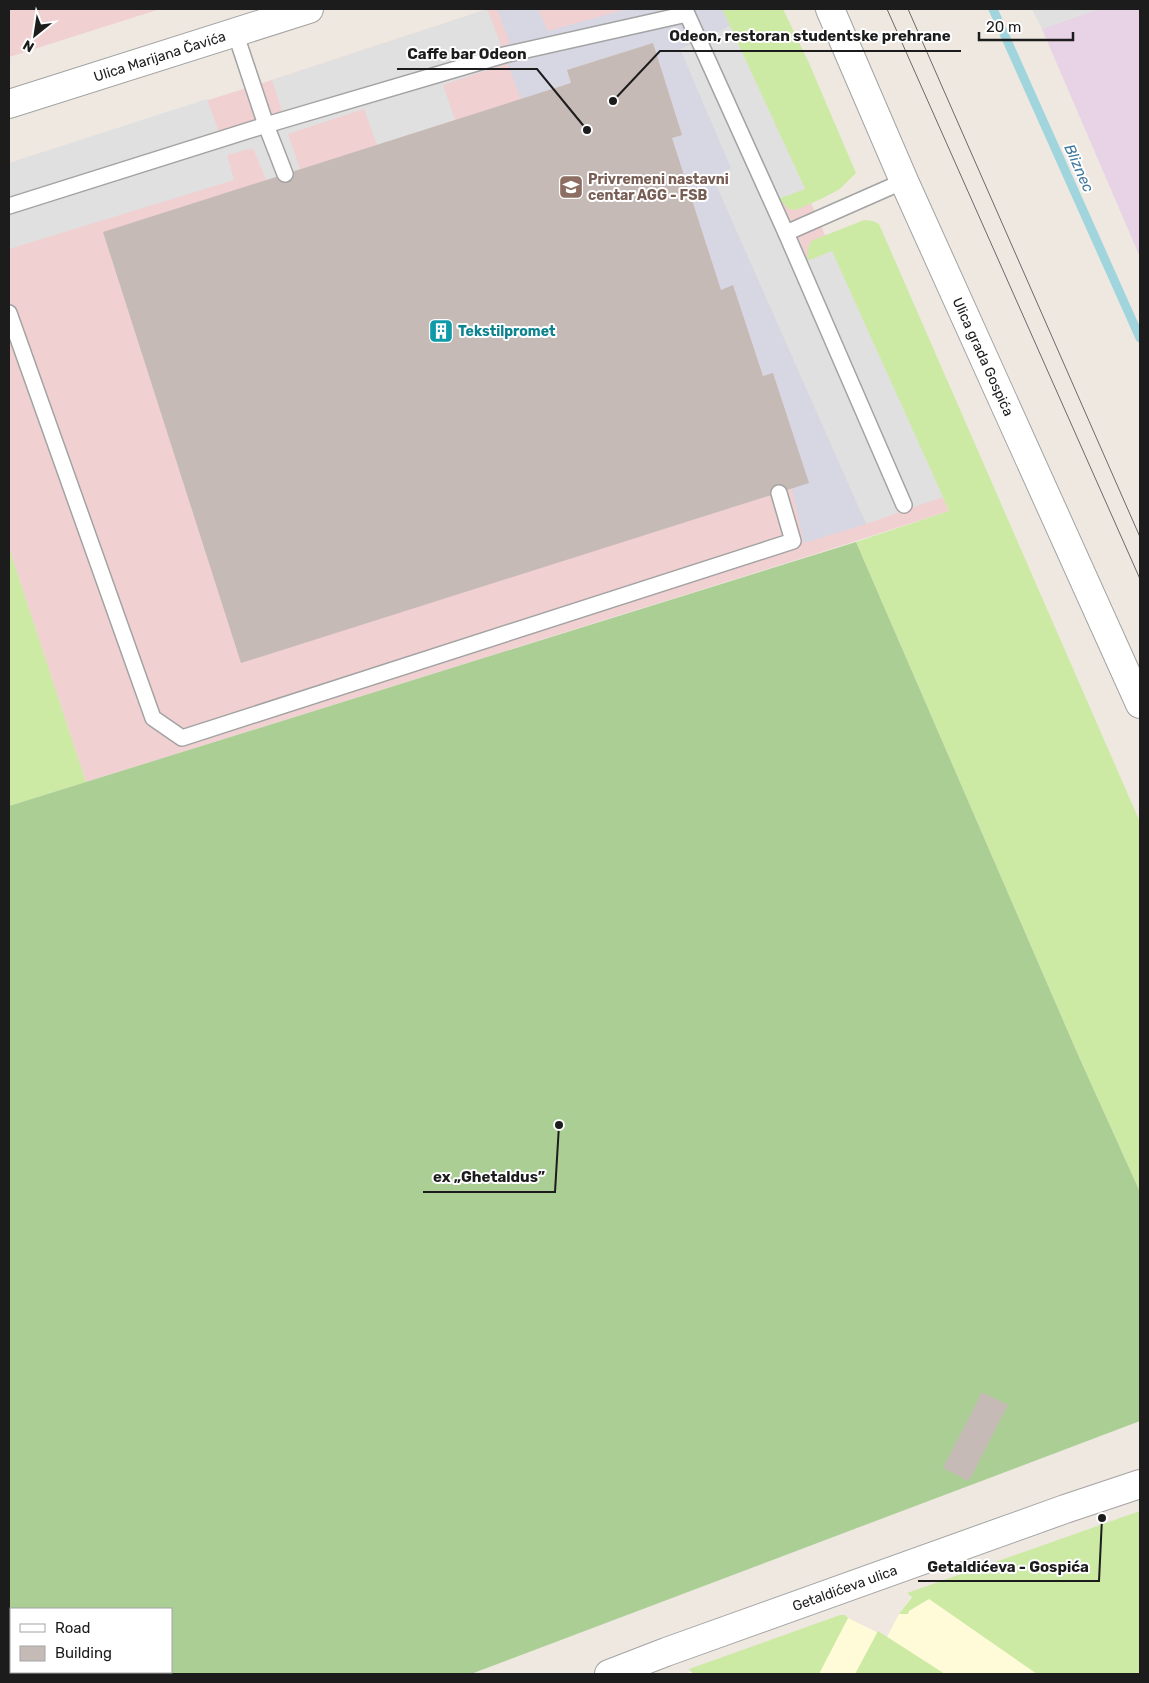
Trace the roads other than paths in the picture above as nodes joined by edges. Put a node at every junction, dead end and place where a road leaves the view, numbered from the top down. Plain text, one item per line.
1 (309, 9) edge
2 (830, 9) edge
3 (278, 13) edge
4 (235, 32) junction
5 (9, 104) edge
6 (266, 125) junction
7 (285, 174) dead end
8 (904, 181) junction
9 (9, 206) edge
10 (786, 233) junction
11 (9, 313) edge
12 (778, 492) dead end
13 (904, 505) dead end
14 (1140, 704) edge
15 (1140, 1484) edge
16 (609, 1674) edge

1 - 3 street, Ulica Marijana Čavića
2 - 8 street, Ulica grada Gospića
3 - 4 street, Ulica Marijana Čavića
4 - 5 street, Ulica Marijana Čavića
4 - 6 lane
6 - 7 lane
6 - 9 lane
6 - 10 lane
8 - 10 lane
8 - 14 street, Ulica grada Gospića
10 - 13 lane
11 - 12 lane
15 - 16 street, Getaldićeva ulica

